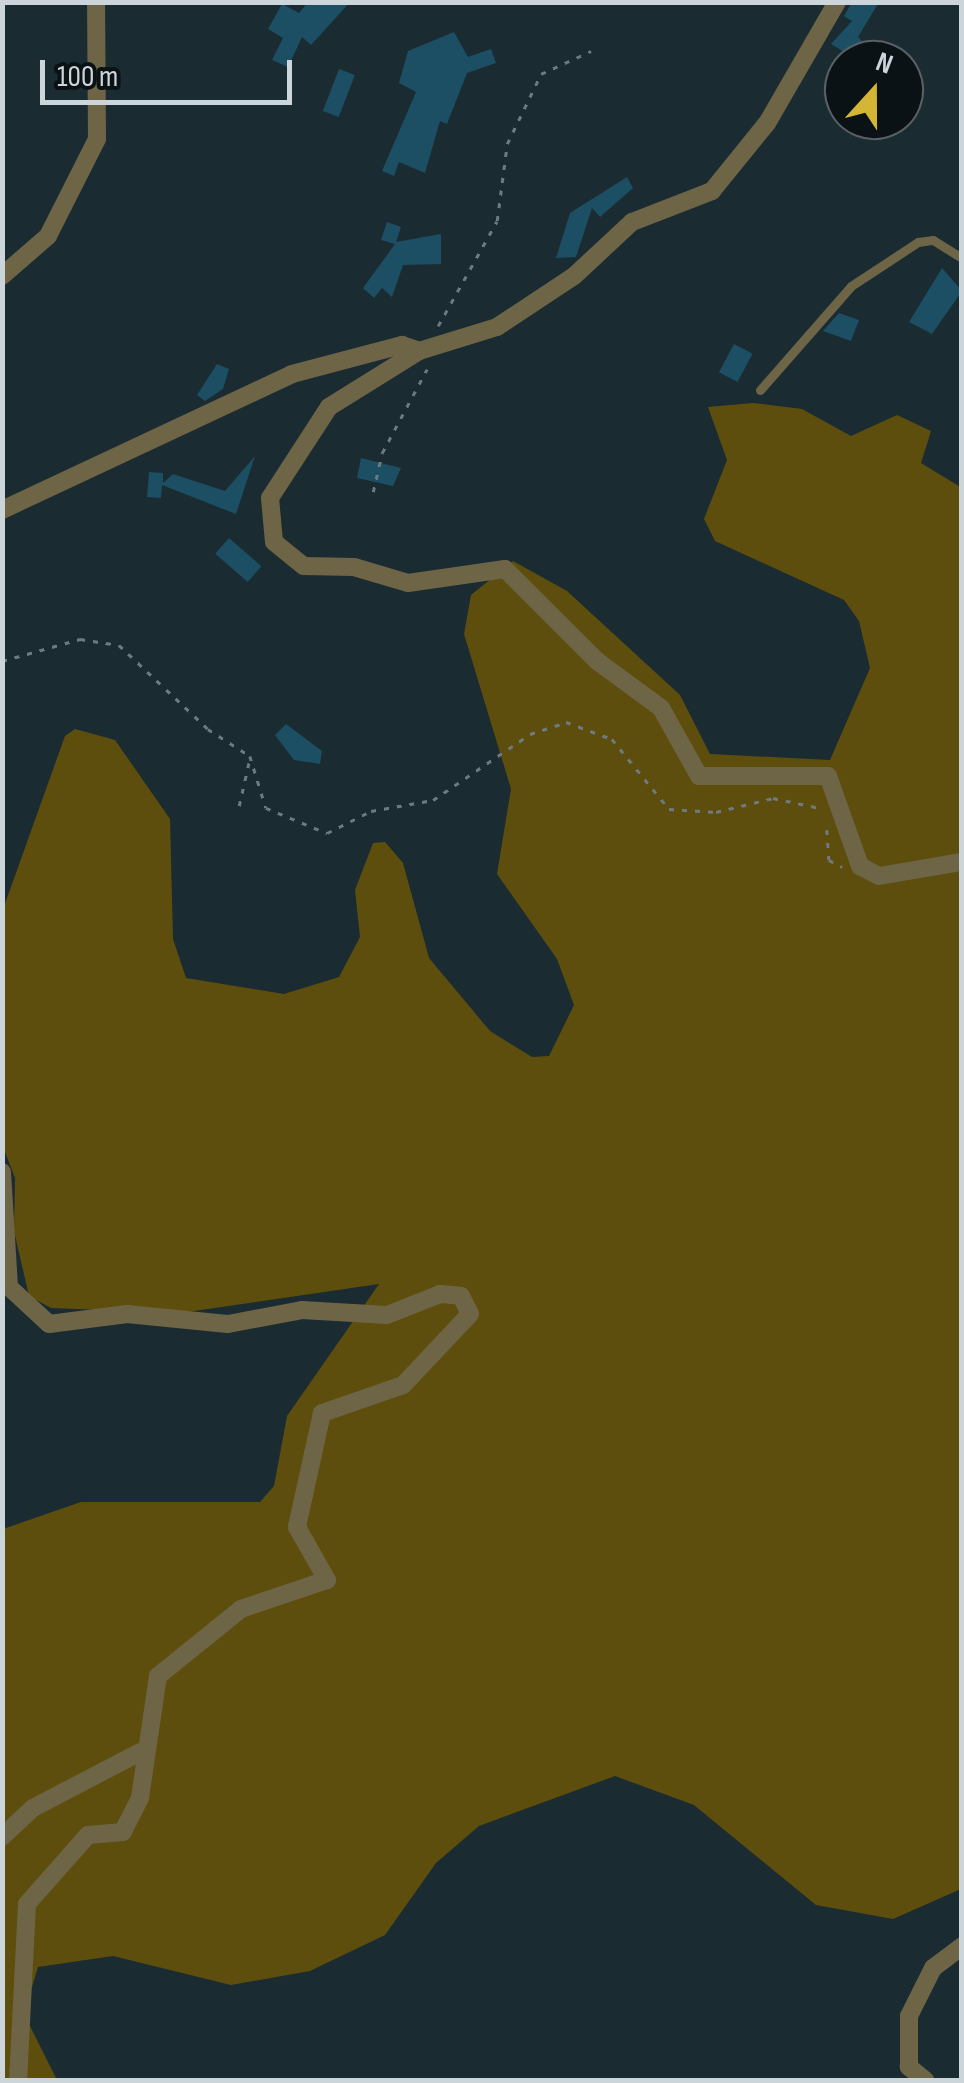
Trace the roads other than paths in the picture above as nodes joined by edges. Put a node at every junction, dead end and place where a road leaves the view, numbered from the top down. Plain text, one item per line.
1 (96, 2) edge
2 (838, 2) edge
3 (962, 258) edge
4 (2, 276) edge
5 (425, 357) junction
6 (760, 390) dead end
7 (2, 510) edge
8 (962, 862) edge
9 (2, 1172) edge
10 (140, 1752) junction
11 (2, 1837) edge
12 (962, 1946) edge
13 (18, 2080) edge
14 (925, 2080) edge

1 - 4 street
2 - 5 street
3 - 6 lane
5 - 7 street
5 - 8 street
9 - 10 street
10 - 11 street
10 - 13 street
12 - 14 street

